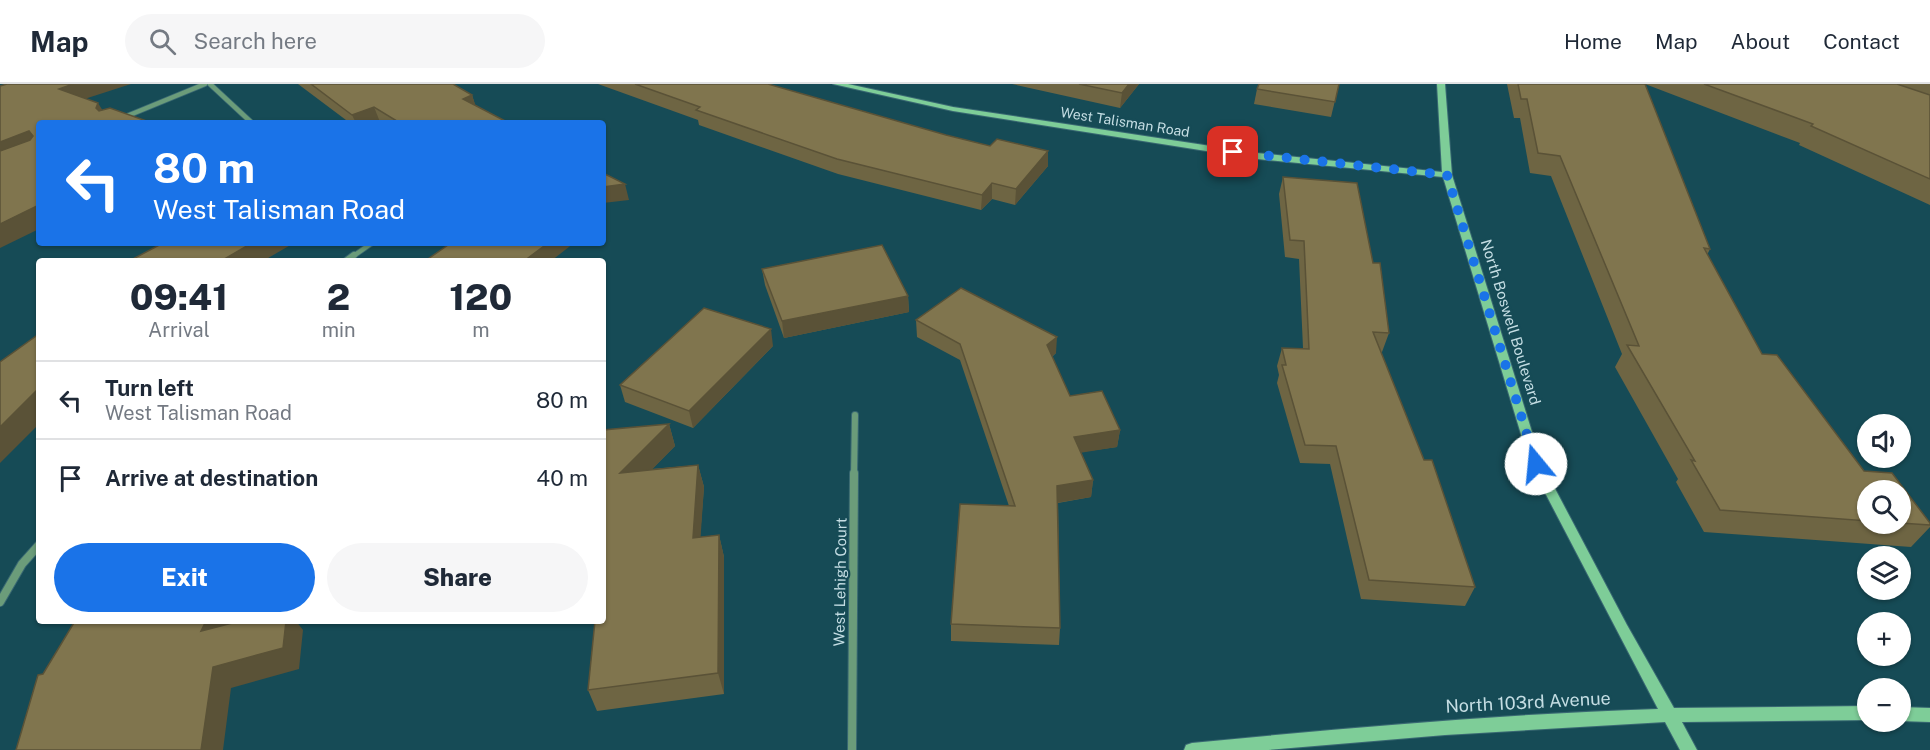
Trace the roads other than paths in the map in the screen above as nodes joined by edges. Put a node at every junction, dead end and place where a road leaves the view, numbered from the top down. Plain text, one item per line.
1 (205, 84) edge
2 (210, 84) edge
3 (837, 84) edge
4 (1441, 84) edge
5 (117, 120) edge
6 (249, 120) edge
7 (1447, 175) junction
8 (368, 246) edge
9 (350, 258) edge
10 (855, 415) dead end
11 (36, 548) edge
12 (0, 602) edge
13 (1857, 714) edge
14 (1911, 714) edge
15 (1670, 715) junction
16 (1930, 715) edge
17 (852, 750) edge
18 (1192, 750) edge
19 (1689, 750) edge

1 - 5 street
2 - 6 street
3 - 7 street, West Talisman Road
4 - 7 street, North Boswell Boulevard
7 - 15 street, North Boswell Boulevard
8 - 9 street
10 - 17 street, West Lehigh Court
11 - 12 street
13 - 15 street, North 103rd Avenue
14 - 16 street
15 - 18 street, North 103rd Avenue
15 - 19 street, North Boswell Boulevard

